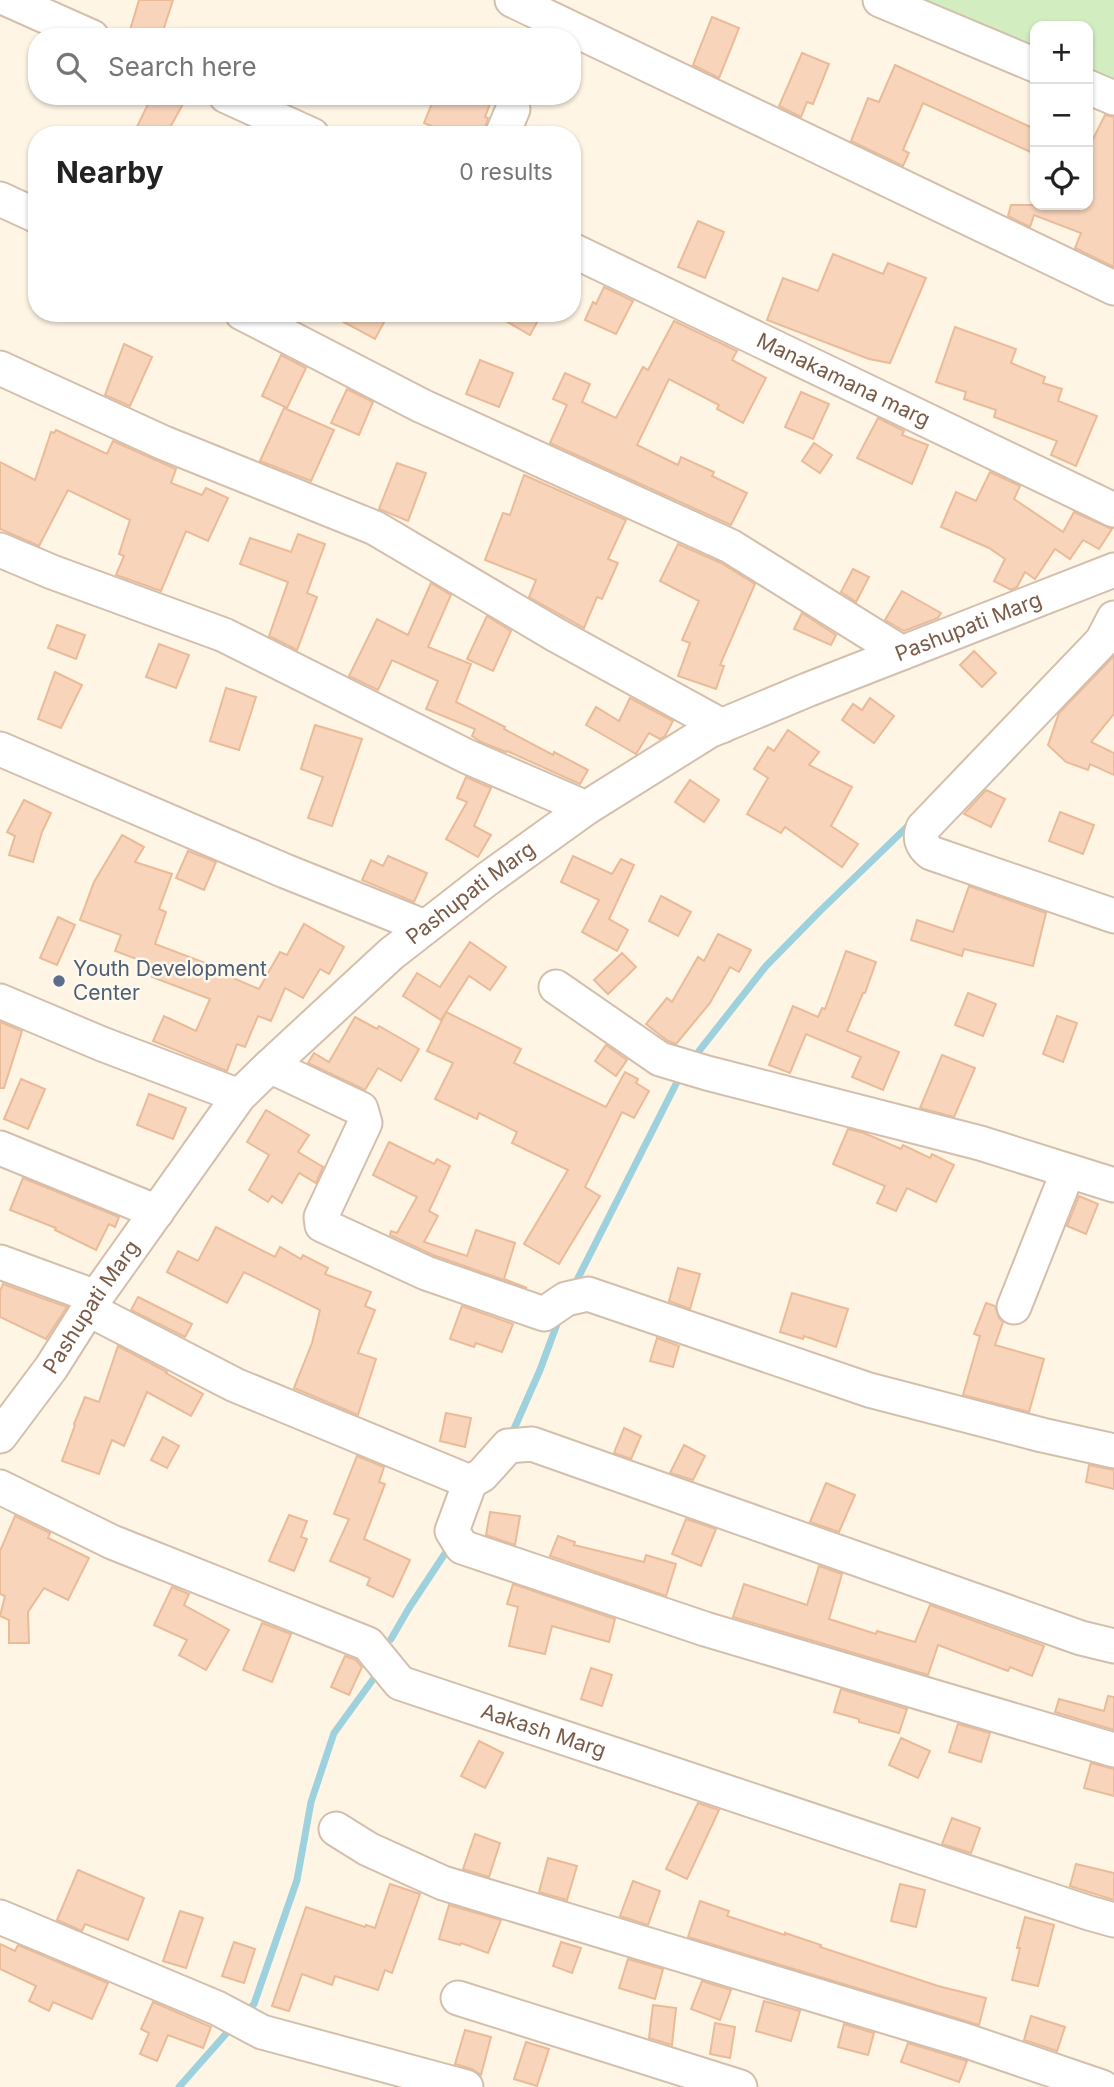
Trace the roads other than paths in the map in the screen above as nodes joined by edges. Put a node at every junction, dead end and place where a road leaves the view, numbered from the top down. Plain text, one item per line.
1 (9, 0) edge
2 (512, 0) edge
3 (880, 0) edge
4 (72, 28) edge
5 (571, 28) edge
6 (581, 33) edge
7 (1030, 63) edge
8 (1093, 89) edge
9 (1114, 98) edge
10 (246, 105) edge
11 (292, 126) edge
12 (0, 199) edge
13 (28, 212) edge
14 (581, 254) edge
15 (1114, 288) edge
16 (259, 322) edge
17 (0, 368) edge
18 (1114, 510) edge
19 (0, 550) edge
20 (1114, 570) edge
21 (1110, 635) edge
22 (902, 653) junction
23 (722, 726) junction
24 (0, 749) edge
25 (586, 808) junction
26 (1114, 916) edge
27 (425, 927) junction
28 (556, 987) dead end
29 (0, 1001) edge
30 (270, 1066) junction
31 (240, 1096) junction
32 (0, 1148) edge
33 (1068, 1171) junction
34 (1114, 1185) edge
35 (157, 1212) junction
36 (0, 1262) edge
37 (92, 1303) junction
38 (1014, 1307) dead end
39 (0, 1436) edge
40 (1114, 1451) edge
41 (470, 1482) junction
42 (0, 1487) edge
43 (1114, 1646) edge
44 (1114, 1750) edge
45 (336, 1829) dead end
46 (0, 1917) edge
47 (1114, 1920) edge
48 (458, 1998) dead end
49 (466, 2087) edge
50 (740, 2087) edge
51 (1102, 2087) edge

1 - 4 street
2 - 5 street
3 - 7 street
6 - 15 street
8 - 9 street
10 - 11 street
12 - 13 street
14 - 18 street, Manakamana marg
16 - 22 street
17 - 23 street
19 - 25 street
20 - 22 street, Pashupati Marg
21 - 26 street
22 - 23 street, Pashupati Marg
23 - 25 street, Pashupati Marg
24 - 27 street
25 - 27 street, Pashupati Marg
27 - 30 street, Pashupati Marg
28 - 33 street
29 - 31 street
30 - 31 street, Pashupati Marg
30 - 40 street
31 - 35 street, Pashupati Marg
32 - 35 street
33 - 34 street
33 - 38 street
35 - 37 street, Pashupati Marg
36 - 37 street
37 - 39 street, Pashupati Marg
37 - 41 street
41 - 43 street
41 - 44 street
42 - 47 street, Aakash Marg
45 - 51 street
46 - 49 street
48 - 50 street

